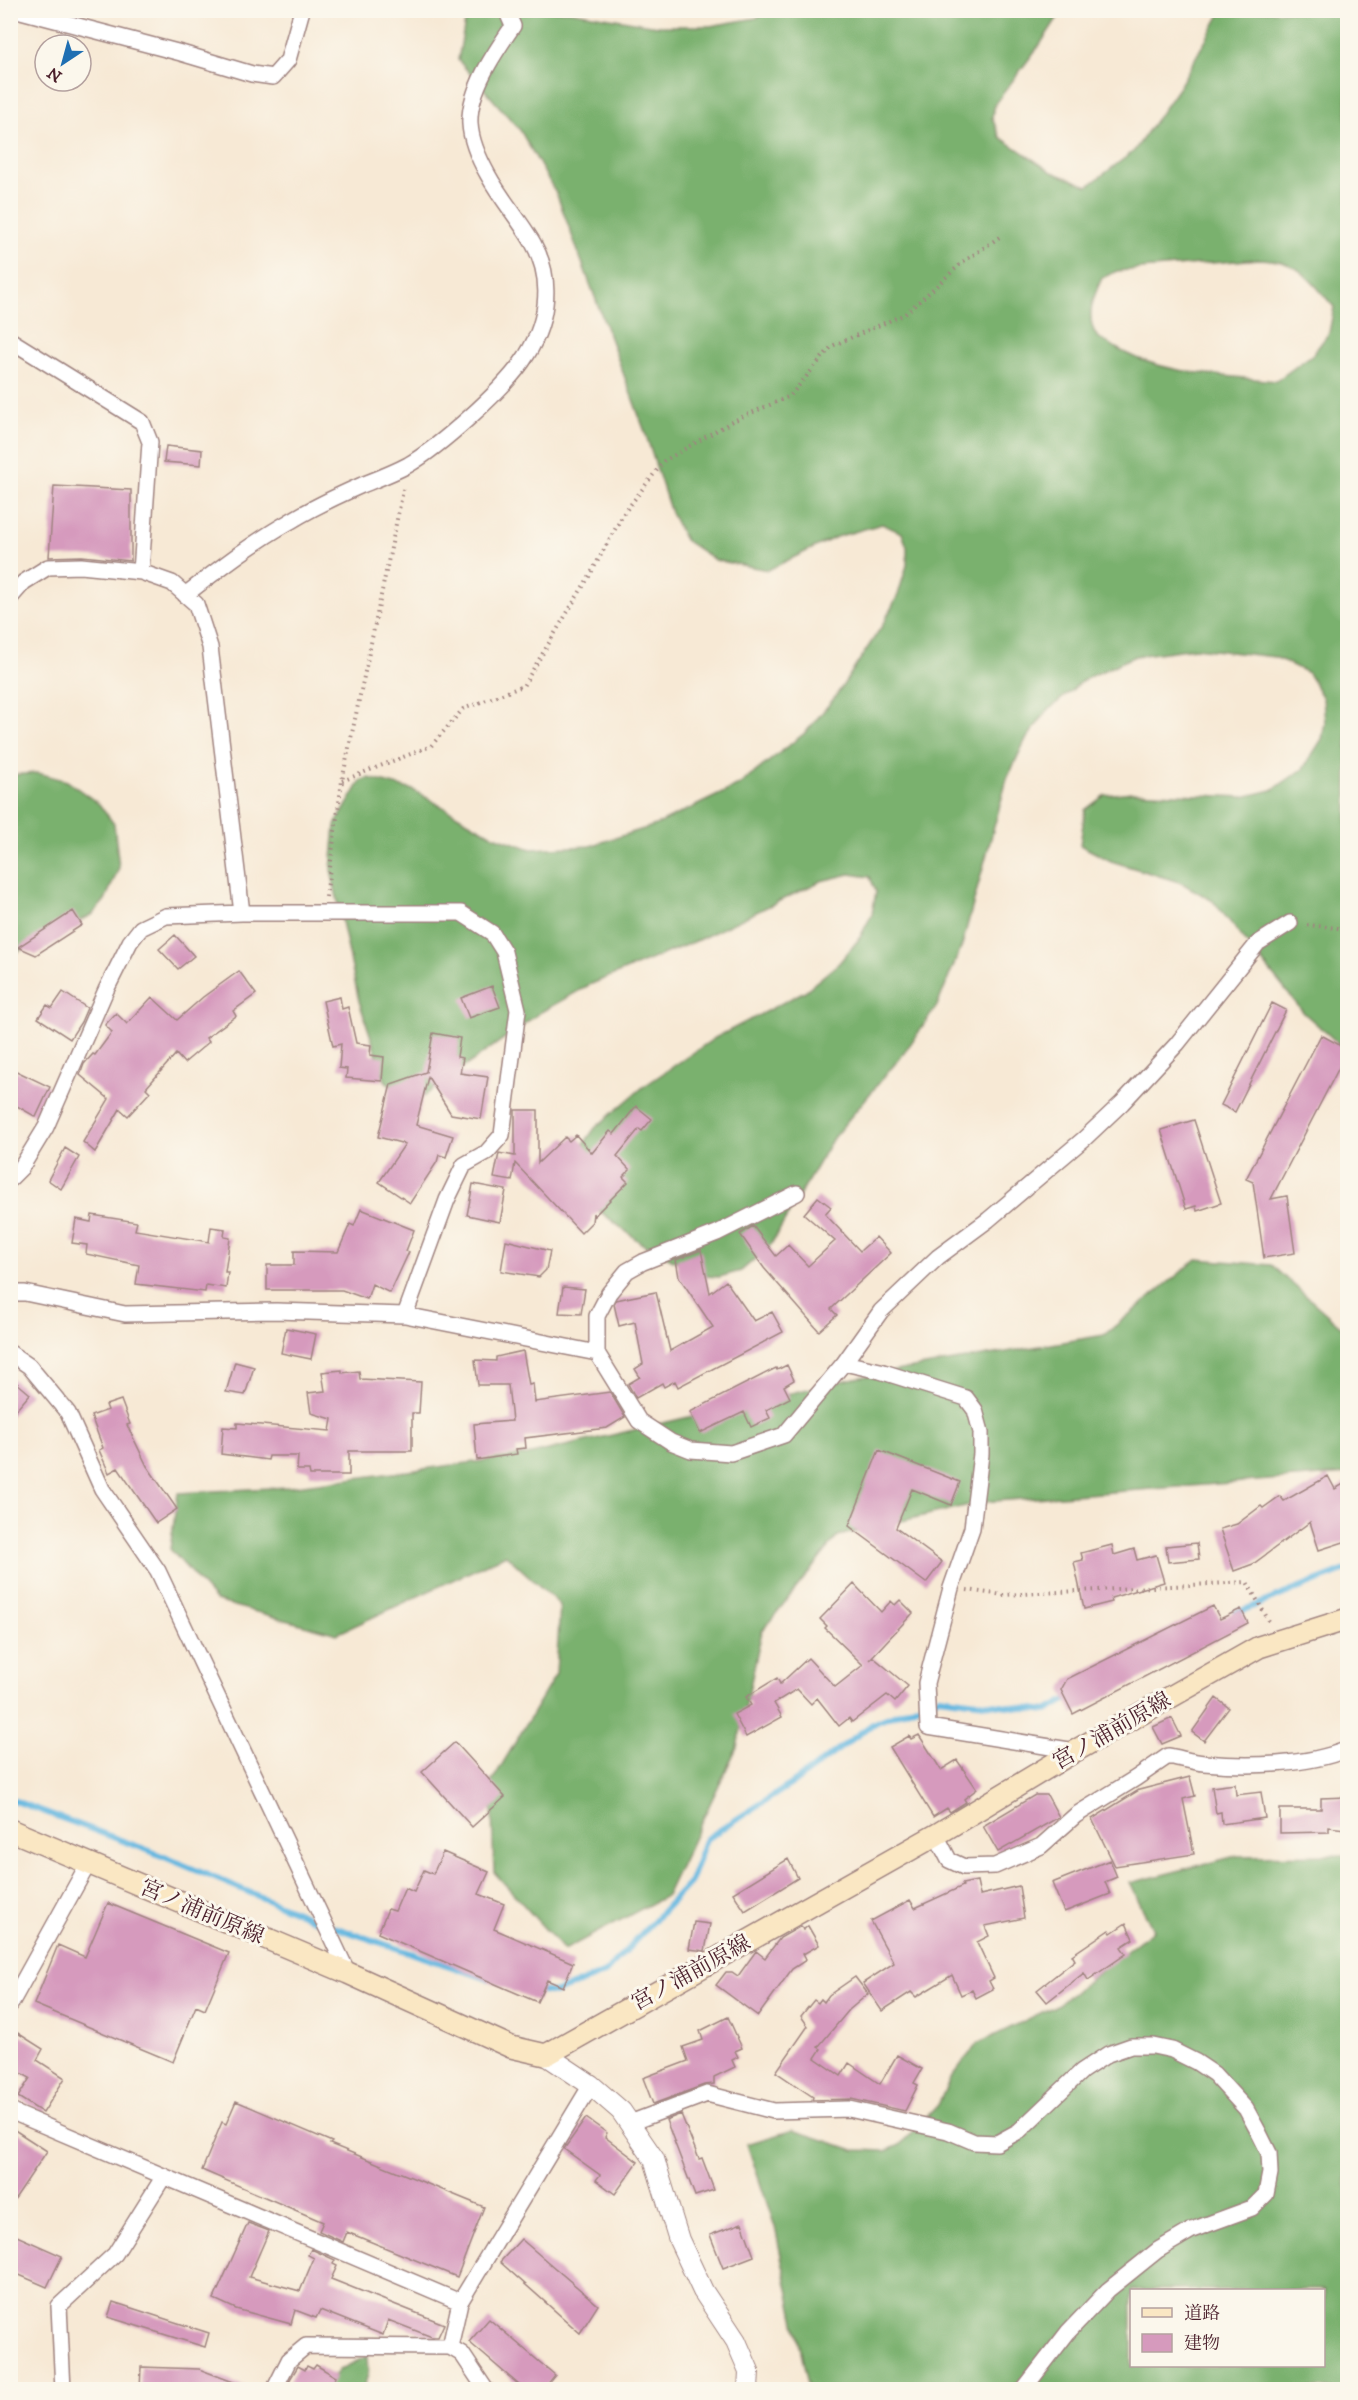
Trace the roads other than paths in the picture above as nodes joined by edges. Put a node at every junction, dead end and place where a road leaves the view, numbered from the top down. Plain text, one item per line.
1 (17, 10) edge
2 (302, 10) edge
3 (506, 10) edge
4 (10, 340) edge
5 (141, 572) junction
6 (185, 595) junction
7 (10, 598) edge
8 (242, 913) junction
9 (1290, 923) road end
10 (10, 1179) edge
11 (797, 1193) dead end
12 (10, 1293) edge
13 (405, 1315) junction
14 (10, 1353) edge
15 (597, 1353) junction
16 (844, 1363) junction
17 (1347, 1619) edge
18 (1347, 1749) edge
19 (1076, 1751) junction
20 (10, 1830) edge
21 (936, 1835) junction
22 (88, 1864) junction
23 (348, 1973) junction
24 (10, 2005) edge
25 (546, 2055) junction
26 (591, 2085) junction
27 (10, 2111) edge
28 (630, 2124) junction
29 (164, 2176) junction
30 (460, 2302) junction
31 (450, 2347) junction
32 (63, 2390) edge
33 (274, 2390) edge
34 (486, 2390) edge
35 (748, 2390) edge
36 (1023, 2390) edge

1 - 2 street
3 - 6 street
4 - 5 street
5 - 6 street
5 - 7 street
6 - 8 street
8 - 10 street
8 - 13 street
9 - 16 street
11 - 15 street
12 - 13 street
13 - 15 street
14 - 23 street
15 - 16 street
16 - 19 street
17 - 19 main road, 宮ノ浦前原線
18 - 21 street
19 - 21 main road, 宮ノ浦前原線
20 - 22 main road, 宮ノ浦前原線
21 - 25 main road, 宮ノ浦前原線
22 - 23 main road, 宮ノ浦前原線
22 - 24 street
23 - 25 main road, 宮ノ浦前原線
25 - 26 street
26 - 28 street
26 - 30 street
27 - 29 street
28 - 35 street
28 - 36 street
29 - 30 street
29 - 32 street
30 - 31 street
31 - 33 street
31 - 34 street

